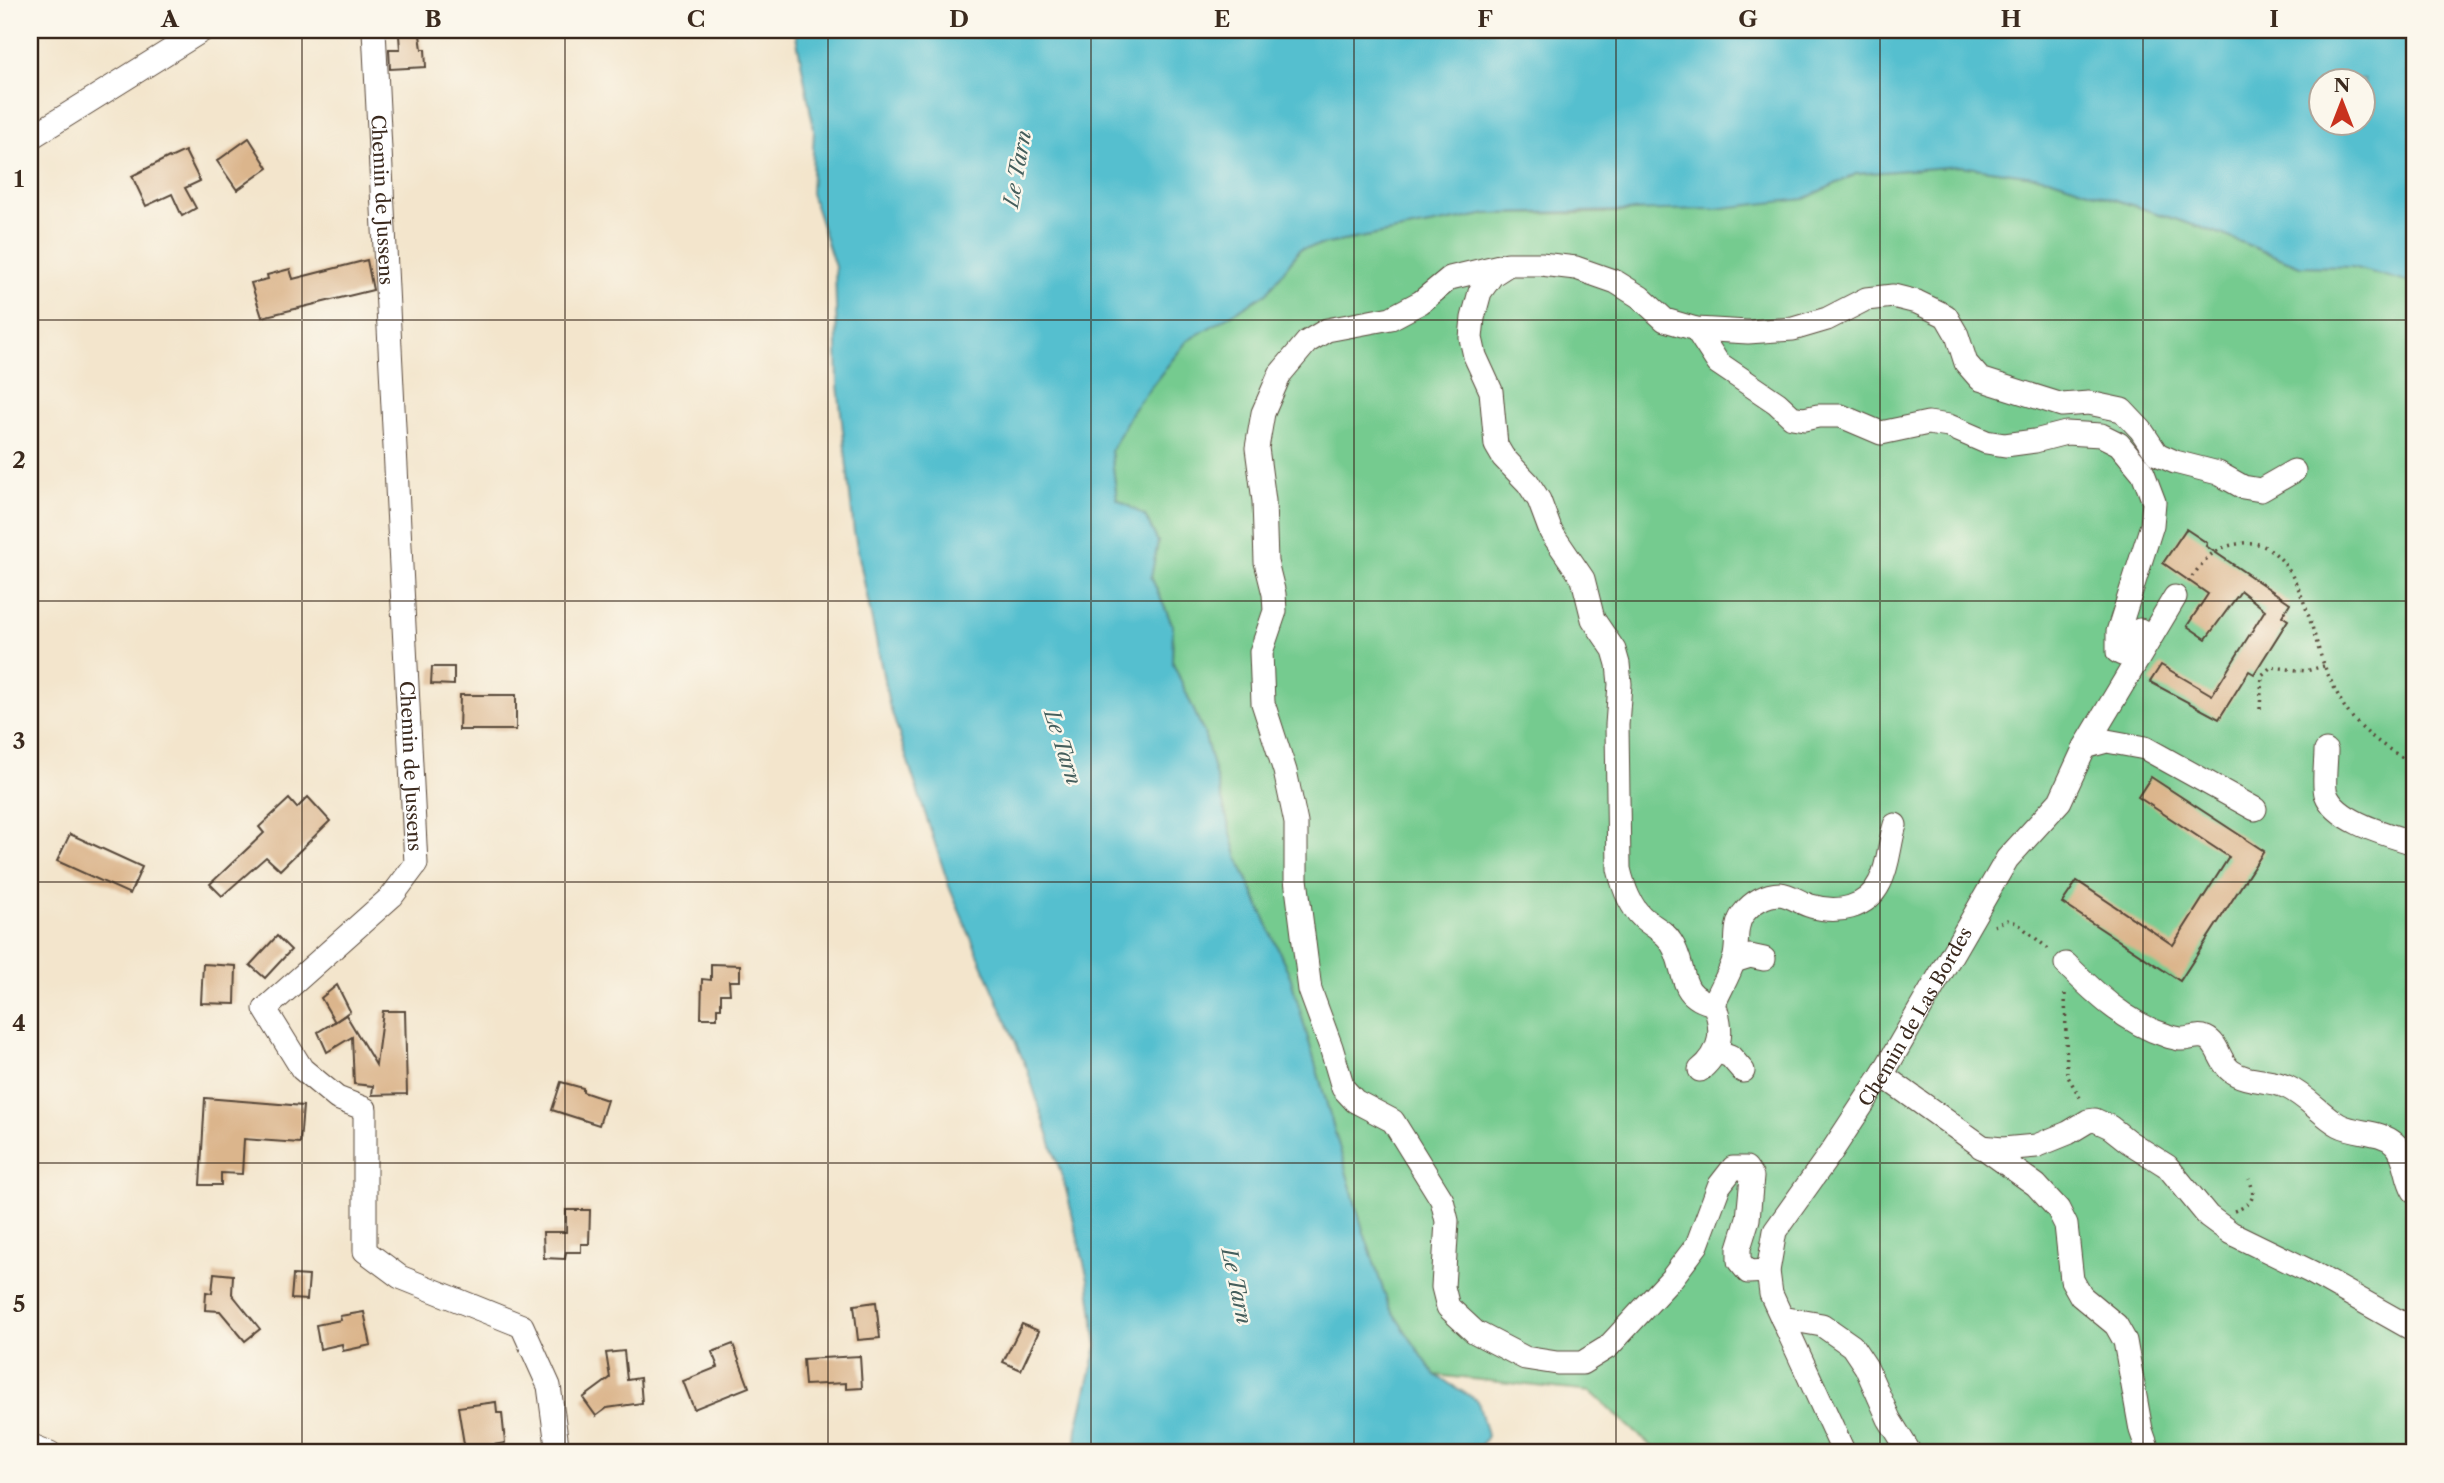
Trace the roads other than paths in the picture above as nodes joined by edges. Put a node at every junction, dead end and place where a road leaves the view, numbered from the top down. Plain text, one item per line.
1 (203, 30) edge
2 (374, 30) edge
3 (30, 138) edge
4 (1508, 264) junction
5 (1696, 329) junction
6 (2294, 471) dead end
7 (2085, 747) junction
8 (2326, 751) dead end
9 (2255, 809) dead end
10 (1895, 825) dead end
11 (2414, 844) edge
12 (1764, 959) dead end
13 (1734, 961) junction
14 (2066, 964) road end
15 (1714, 1004) junction
16 (1716, 1051) junction
17 (1700, 1070) dead end
18 (1743, 1070) dead end
19 (1882, 1075) junction
20 (1981, 1147) junction
21 (2414, 1191) edge
22 (1768, 1271) junction
23 (1782, 1318) junction
24 (2414, 1330) edge
25 (30, 1445) edge
26 (50, 1453) edge
27 (558, 1453) edge
28 (1843, 1453) edge
29 (1910, 1453) edge
30 (2150, 1453) edge

1 - 3 street
2 - 27 street, Chemin de Jussens
4 - 5 street
4 - 15 street
4 - 22 street
5 - 6 street
5 - 7 street, Chemin de Las Bordes
7 - 9 street
7 - 19 street, Chemin de Las Bordes
8 - 11 street
10 - 13 street
12 - 13 street
13 - 15 street
14 - 21 street
15 - 16 street
16 - 17 street
16 - 18 street
19 - 20 street
19 - 22 street, Chemin de Las Bordes
20 - 24 street
20 - 30 street
22 - 23 street, Chemin de Las Bordes
23 - 28 street, Chemin de Las Bordes
23 - 29 street
25 - 26 street

